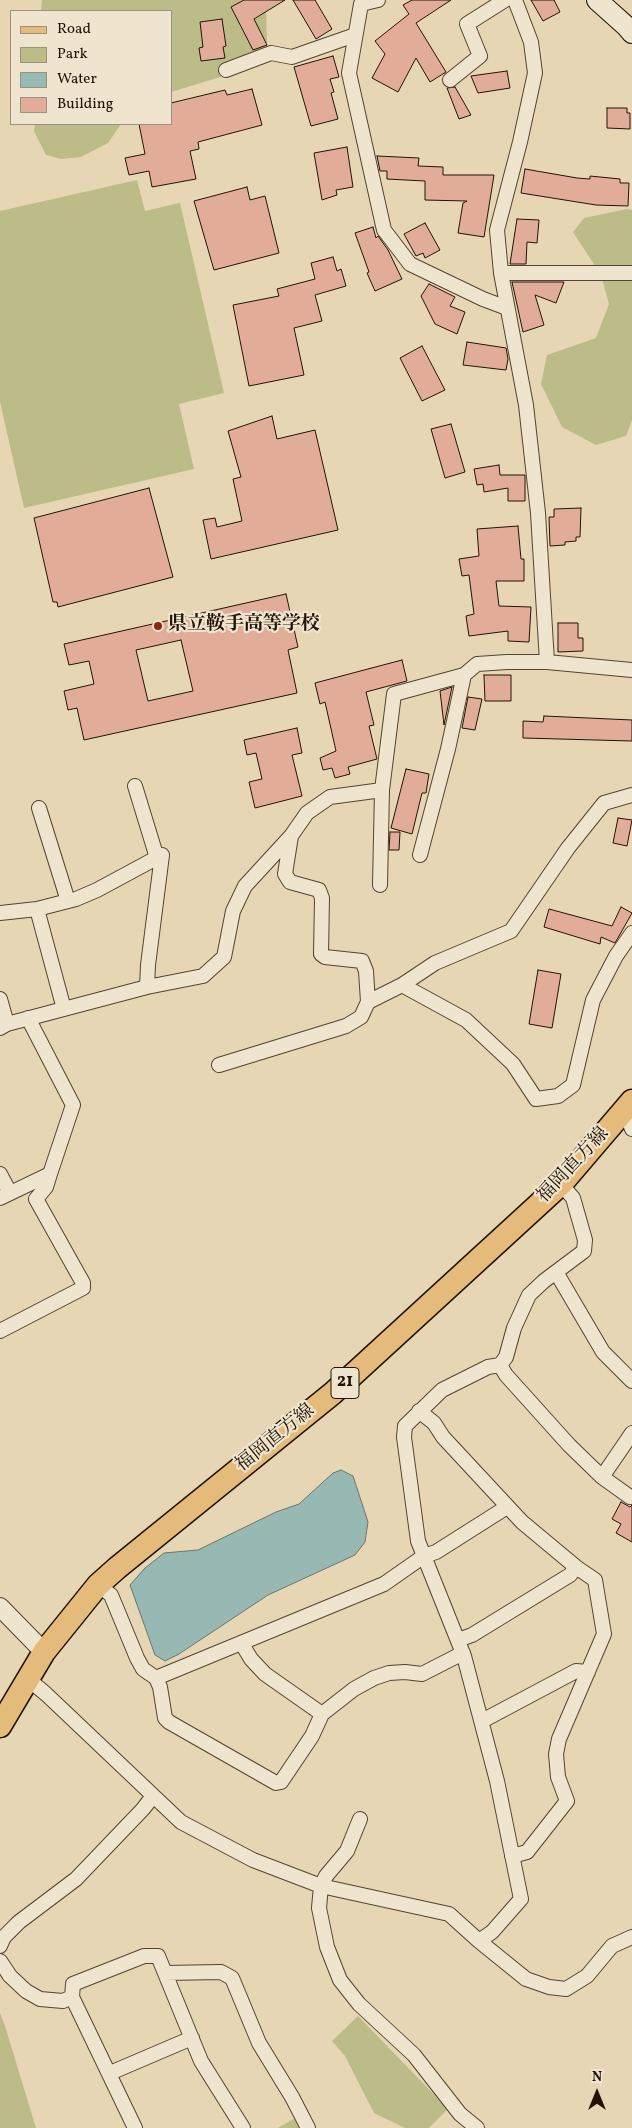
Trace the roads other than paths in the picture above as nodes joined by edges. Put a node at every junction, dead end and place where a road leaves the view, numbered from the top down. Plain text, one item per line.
1 (378, 0) edge
2 (505, 0) edge
3 (515, 0) edge
4 (597, 0) edge
5 (359, 2) edge
6 (630, 26) edge
7 (355, 35) junction
8 (226, 70) dead end
9 (450, 80) dead end
10 (501, 272) junction
11 (632, 273) edge
12 (507, 308) junction
13 (547, 662) junction
14 (632, 670) edge
15 (464, 675) junction
16 (135, 786) dead end
17 (382, 790) junction
18 (632, 795) edge
19 (39, 808) dead end
20 (290, 836) junction
21 (420, 855) dead end
22 (157, 858) junction
23 (380, 885) dead end
24 (68, 901) junction
25 (37, 910) junction
26 (0, 913) edge
27 (632, 932) edge
28 (402, 985) junction
29 (147, 987) junction
30 (0, 999) edge
31 (368, 1002) junction
32 (64, 1009) junction
33 (28, 1018) junction
34 (3, 1026) edge
35 (218, 1065) dead end
36 (630, 1114) edge
37 (0, 1174) edge
38 (50, 1174) junction
39 (561, 1184) junction
40 (5, 1196) edge
41 (556, 1272) junction
42 (1, 1329) edge
43 (500, 1365) junction
44 (632, 1381) edge
45 (419, 1411) junction
46 (632, 1433) edge
47 (602, 1477) junction
48 (630, 1498) dead end
49 (507, 1507) junction
50 (424, 1556) junction
51 (576, 1567) junction
52 (98, 1586) junction
53 (0, 1607) edge
54 (242, 1644) junction
55 (461, 1647) junction
56 (44, 1652) junction
57 (588, 1672) junction
58 (156, 1678) junction
59 (28, 1679) junction
60 (322, 1714) junction
61 (482, 1721) junction
62 (0, 1726) edge
63 (153, 1796) junction
64 (360, 1819) dead end
65 (512, 1856) junction
66 (321, 1886) junction
67 (632, 1937) edge
68 (479, 1942) junction
69 (0, 1946) edge
70 (0, 1961) edge
71 (165, 1973) junction
72 (72, 1997) junction
73 (192, 2038) junction
74 (110, 2073) junction
75 (135, 2128) edge
76 (242, 2128) edge
77 (308, 2128) edge
78 (477, 2128) edge

1 - 5 street
2 - 9 street
3 - 10 street
4 - 6 main road
5 - 7 street
7 - 8 street
7 - 12 street
10 - 11 street
10 - 12 street
12 - 13 street
13 - 14 street
13 - 15 street
15 - 17 street
15 - 21 street
16 - 22 street
17 - 20 street
17 - 23 street
18 - 28 street
19 - 24 street
20 - 29 street
20 - 31 street
22 - 24 street
22 - 29 street
24 - 25 street
25 - 26 street
25 - 32 street
27 - 28 street
28 - 31 street
29 - 32 street
30 - 34 street
31 - 35 street
32 - 33 street
33 - 34 street
33 - 38 street
36 - 39 main road, 福岡直方線 / 21
37 - 40 street
38 - 40 street
38 - 42 street
39 - 41 street
39 - 52 main road, 福岡直方線 / 21
41 - 43 street
41 - 44 street
43 - 45 street
43 - 47 street
45 - 49 street
45 - 50 street
46 - 47 street
47 - 48 street
49 - 50 street
49 - 51 street
50 - 54 street
50 - 55 street
51 - 55 street
51 - 57 street
52 - 56 main road, 福岡直方線 / 21
52 - 58 street
53 - 56 street
54 - 58 street
54 - 60 street
55 - 60 street
55 - 61 street
56 - 59 main road, 福岡直方線 / 21
57 - 61 street
57 - 65 street
58 - 60 street
59 - 62 main road, 福岡直方線 / 21
59 - 63 street
61 - 65 street
63 - 66 street
63 - 69 street
64 - 66 street
65 - 68 street
66 - 68 street
66 - 78 street
67 - 68 street
70 - 72 street
71 - 72 street
71 - 73 street
71 - 77 street
72 - 74 street
73 - 74 street
73 - 76 street
74 - 75 street

